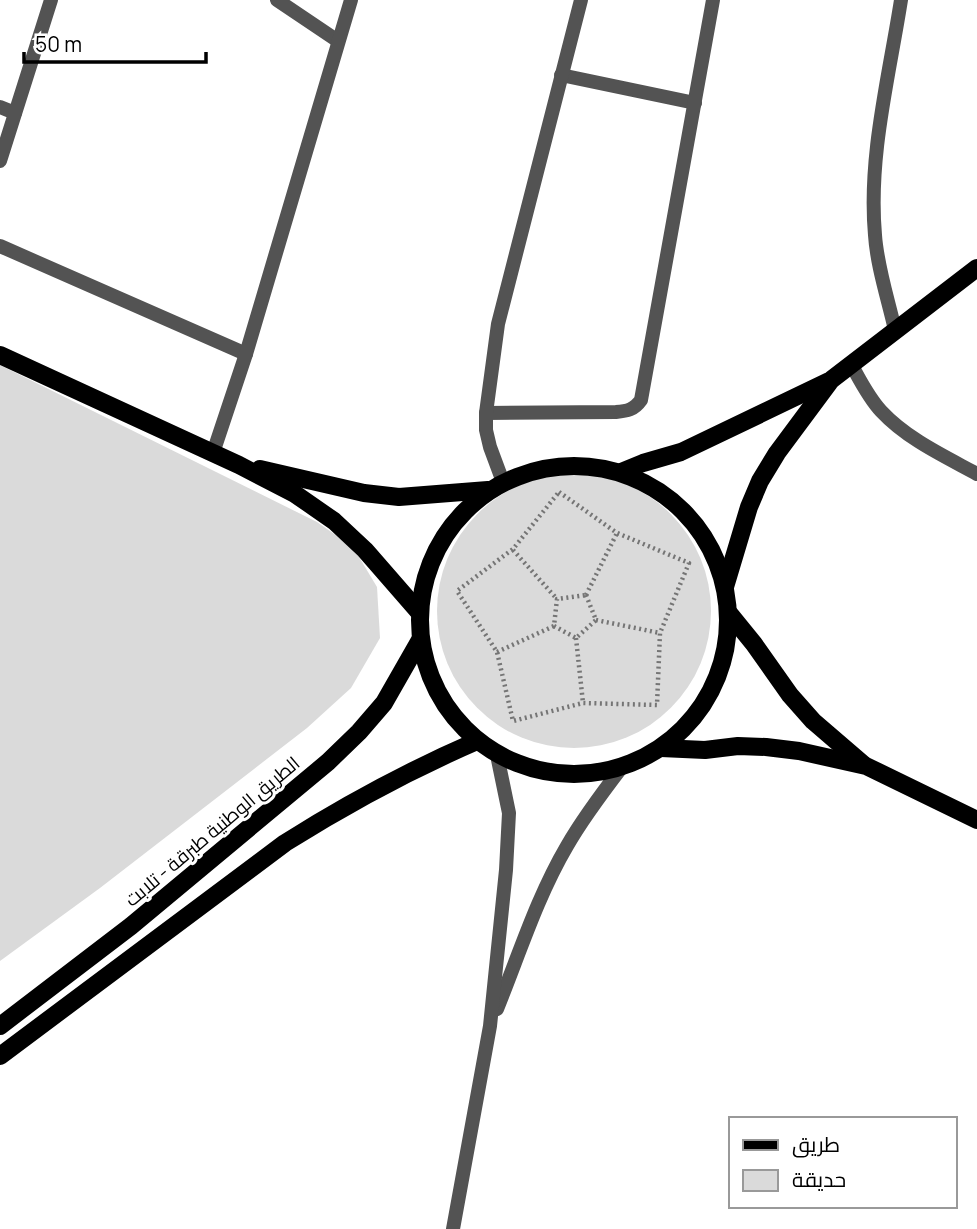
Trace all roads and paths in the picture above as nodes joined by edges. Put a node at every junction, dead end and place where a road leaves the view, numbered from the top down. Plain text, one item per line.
1 (51, 0) edge
2 (277, 0) edge
3 (351, 0) edge
4 (581, 0) edge
5 (713, 0) edge
6 (901, 0) edge
7 (338, 41) junction
8 (561, 75) junction
9 (695, 103) junction
10 (0, 107) edge
11 (15, 113) junction
12 (0, 161) edge
13 (0, 246) edge
14 (977, 268) edge
15 (895, 330) junction
16 (246, 354) junction
17 (0, 355) edge
18 (851, 364) junction
19 (831, 380) junction
20 (486, 413) junction
21 (213, 453) junction
22 (239, 465) junction
23 (621, 472) junction
24 (977, 474) edge
25 (496, 486) junction
26 (617, 533) junction
27 (513, 550) junction
28 (725, 587) junction
29 (586, 595) junction
30 (557, 599) junction
31 (419, 612) junction
32 (728, 612) junction
33 (596, 621) junction
34 (554, 626) junction
35 (660, 633) junction
36 (576, 638) junction
37 (420, 639) junction
38 (497, 652) junction
39 (583, 703) junction
40 (477, 741) junction
41 (662, 748) junction
42 (498, 755) junction
43 (866, 766) junction
44 (622, 768) junction
45 (977, 820) edge
46 (0, 1026) edge
47 (490, 1027) junction
48 (0, 1056) edge
49 (453, 1229) edge

1 - 11 street
2 - 7 street
3 - 7 street
4 - 8 street
5 - 9 street
6 - 15 street
7 - 16 street
8 - 9 street
8 - 20 street
9 - 20 street
10 - 11 street
11 - 12 street
13 - 16 street
14 - 15 main road
15 - 18 main road
16 - 21 street
17 - 21 main road
18 - 19 main road
18 - 24 street
19 - 23 main road
19 - 28 main road
20 - 25 street
21 - 22 main road
22 - 25 main road
22 - 31 main road
23 - 25 main road
23 - 28 main road
25 - 31 main road
26 - 27 path
26 - 29 path
26 - 35 path
27 - 30 path
27 - 38 path
28 - 32 main road
29 - 30 path
29 - 33 path
30 - 34 path
31 - 37 main road
32 - 41 main road
32 - 43 main road
33 - 35 path
33 - 36 path
34 - 36 path
34 - 38 path
35 - 39 path
36 - 39 path
37 - 40 main road
37 - 46 main road, الطريق الوطنية طبرقة - تلابت
38 - 39 path
40 - 42 main road
40 - 48 main road
41 - 43 main road
41 - 44 main road
42 - 44 main road
42 - 47 street
43 - 45 main road
44 - 47 street
47 - 49 street

